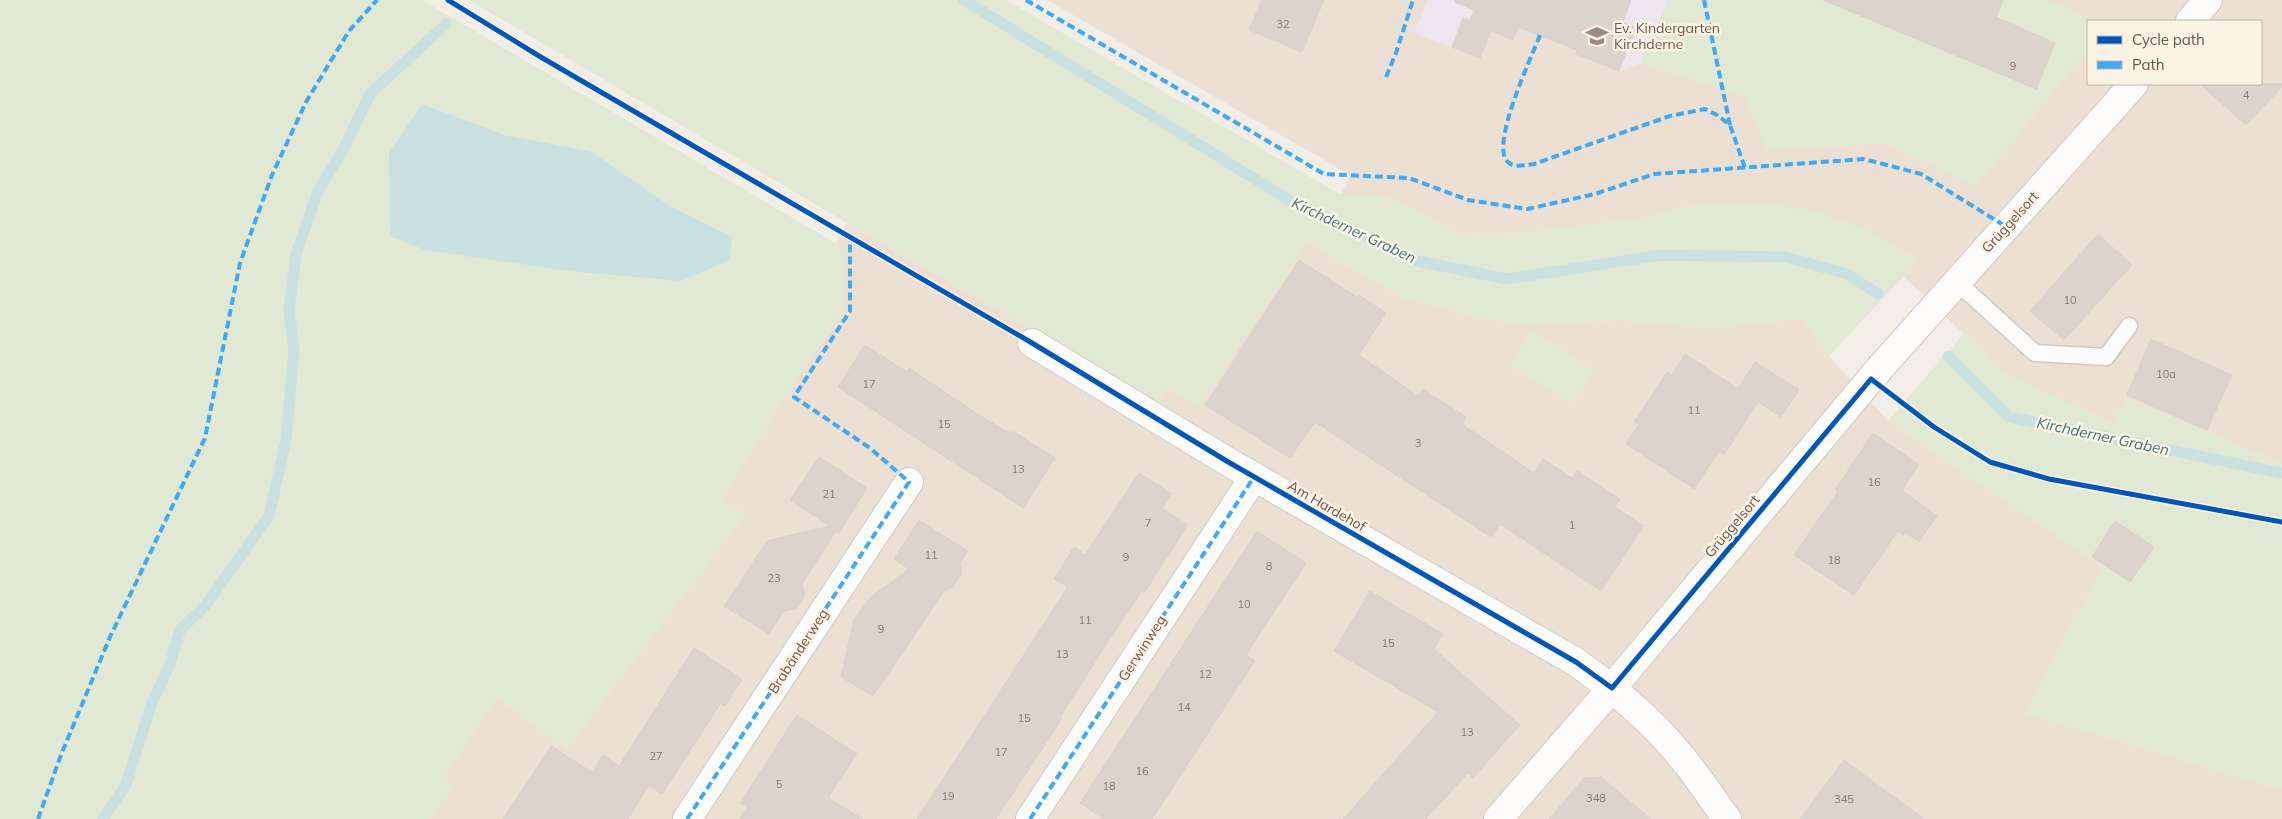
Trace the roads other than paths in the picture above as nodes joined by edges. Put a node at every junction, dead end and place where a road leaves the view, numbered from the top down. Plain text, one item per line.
1 (2208, 0) edge
2 (2191, 20) edge
3 (2133, 85) edge
4 (1957, 282) junction
5 (2129, 326) dead end
6 (1032, 343) dead end
7 (1254, 477) junction
8 (909, 482) dead end
9 (1612, 688) junction
10 (687, 819) edge
11 (1030, 819) edge
12 (1498, 819) edge
13 (1726, 819) edge

1 - 2 street
3 - 4 street, Grüggelsort
4 - 5 lane
4 - 9 street, Grüggelsort
6 - 7 street, Am Hardehof
7 - 9 street, Am Hardehof
7 - 11 street, Gerwinweg
8 - 10 street, Brabänderweg
9 - 12 street, Grüggelsort
9 - 13 street, Am Hardehof

